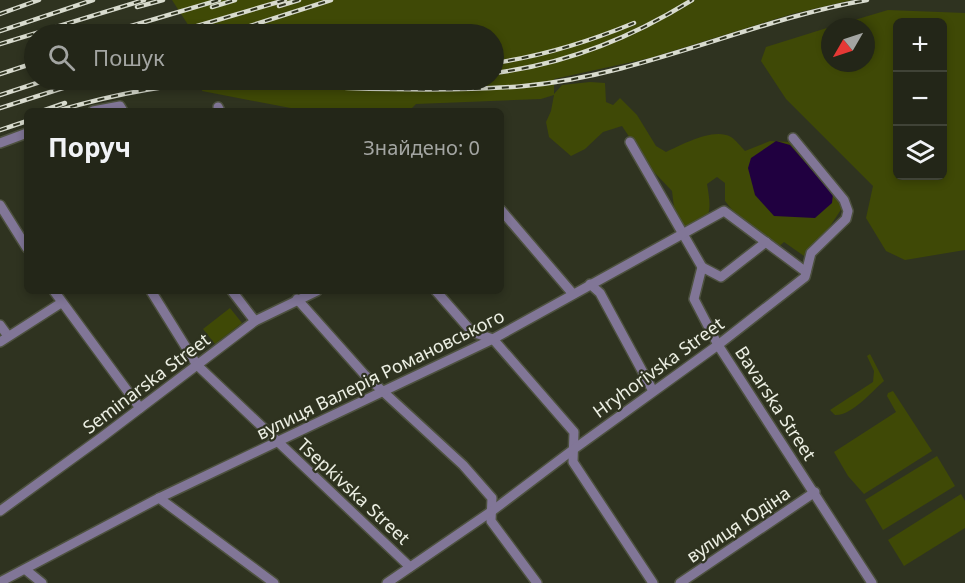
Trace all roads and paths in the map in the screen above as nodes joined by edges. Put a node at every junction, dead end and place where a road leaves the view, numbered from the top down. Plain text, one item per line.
1 (24, 134) edge
2 (793, 138) dead end
3 (630, 142) dead end
4 (0, 143) edge
5 (0, 206) edge
6 (504, 214) edge
7 (684, 234) junction
8 (766, 242) junction
9 (24, 243) edge
10 (702, 267) junction
11 (806, 272) junction
12 (590, 284) junction
13 (56, 294) edge
14 (153, 294) edge
15 (234, 294) edge
16 (309, 294) edge
17 (439, 294) edge
18 (573, 294) junction
19 (297, 299) junction
20 (62, 303) junction
21 (255, 321) junction
22 (0, 325) edge
23 (4, 339) edge
24 (493, 339) junction
25 (718, 345) junction
26 (197, 365) junction
27 (654, 391) junction
28 (383, 392) junction
29 (140, 408) junction
30 (278, 442) junction
31 (574, 449) junction
32 (815, 492) junction
33 (159, 498) junction
34 (0, 511) edge
35 (492, 511) junction
36 (411, 567) junction
37 (26, 570) junction
38 (0, 582) edge
39 (42, 583) edge
40 (274, 583) edge
41 (387, 583) edge
42 (537, 583) edge
43 (653, 583) edge
44 (680, 583) edge
45 (872, 583) edge

1 - 4 street
2 - 11 street, Hryhorivska Street
3 - 7 street
5 - 9 street
6 - 18 street
7 - 8 street, вулиця Валерія Романовського
7 - 10 street
7 - 12 street, вулиця Валерія Романовського
8 - 10 street
8 - 11 street, вулиця Валерія Романовського
10 - 25 street, Bavarska Street
11 - 25 street, Hryhorivska Street
12 - 18 street, вулиця Валерія Романовського
12 - 27 street
13 - 20 street
14 - 26 street, Tsepkivska Street
15 - 21 street
16 - 19 street, Seminarska Street
17 - 24 street
18 - 24 street, вулиця Валерія Романовського
19 - 21 street, Seminarska Street
19 - 28 street
20 - 23 street
20 - 29 street
21 - 26 street, Seminarska Street
22 - 23 street
24 - 28 street, вулиця Валерія Романовського
24 - 31 street
25 - 27 street, Hryhorivska Street
25 - 32 street, Bavarska Street
26 - 29 street, Seminarska Street
26 - 30 street, Tsepkivska Street
27 - 31 street, Hryhorivska Street
28 - 30 street, вулиця Валерія Романовського
28 - 35 street
29 - 34 street, Seminarska Street
30 - 33 street, вулиця Валерія Романовського
30 - 36 street, Tsepkivska Street
31 - 35 street, Hryhorivska Street
31 - 43 street
32 - 44 street, вулиця Юдіна
32 - 45 street, Bavarska Street
33 - 37 street, вулиця Валерія Романовського
33 - 40 street
35 - 36 street, Hryhorivska Street
35 - 42 street
36 - 41 street, Hryhorivska Street
37 - 38 street, вулиця Валерія Романовського
37 - 39 street

